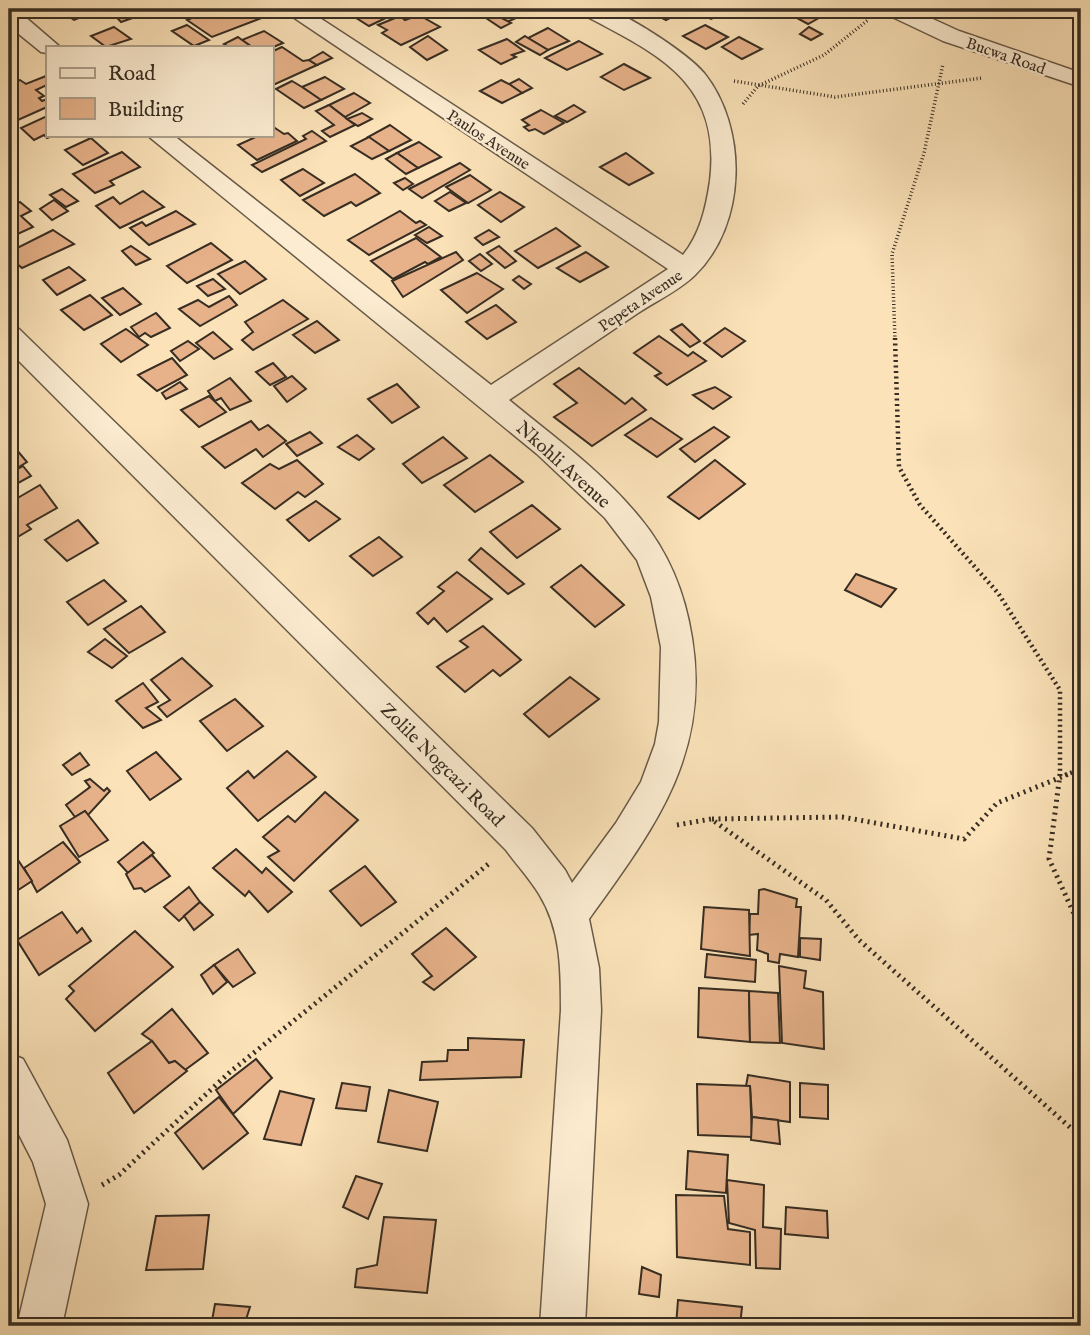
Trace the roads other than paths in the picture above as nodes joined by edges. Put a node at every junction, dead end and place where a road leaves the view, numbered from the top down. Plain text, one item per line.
1 (292, 9) edge
2 (590, 9) edge
3 (883, 13) edge
4 (9, 15) edge
5 (48, 46) edge
6 (1081, 80) edge
7 (160, 136) edge
8 (686, 269) junction
9 (9, 335) edge
10 (490, 399) junction
11 (569, 916) junction
12 (9, 1073) edge
13 (40, 1326) edge
14 (563, 1326) edge

1 - 8 street, Paulos Avenue
2 - 8 street, Pepeta Avenue
3 - 6 street, Bucwa Road
4 - 5 street
7 - 10 street, Nkohli Avenue
8 - 10 street, Pepeta Avenue
9 - 11 street, Zolile Nogcazi Road
10 - 11 street, Nkohli Avenue
11 - 14 street, Zolile Nogcazi Road
12 - 13 street

